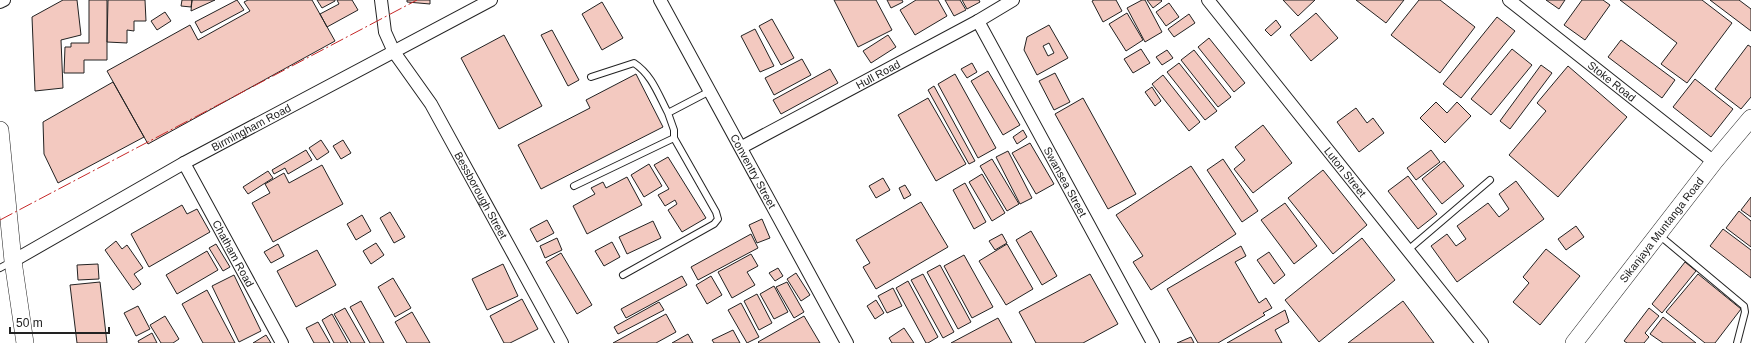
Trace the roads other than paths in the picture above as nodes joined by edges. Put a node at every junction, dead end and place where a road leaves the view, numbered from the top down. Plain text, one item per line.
1 (4, 0) edge
2 (381, 0) edge
3 (491, 0) edge
4 (660, 0) edge
5 (1013, 0) edge
6 (1208, 0) edge
7 (1510, 0) edge
8 (0, 2) edge
9 (978, 21) junction
10 (394, 52) junction
11 (591, 77) dead end
12 (710, 91) junction
13 (668, 113) junction
14 (1751, 118) edge
15 (0, 130) edge
16 (674, 138) junction
17 (742, 147) junction
18 (1714, 162) junction
19 (184, 163) junction
20 (1490, 180) dead end
21 (574, 186) dead end
22 (3, 196) edge
23 (1658, 234) junction
24 (1408, 250) junction
25 (7, 264) edge
26 (623, 275) dead end
27 (25, 343) edge
28 (282, 343) edge
29 (562, 343) edge
30 (847, 343) edge
31 (1152, 343) edge
32 (1482, 343) edge
33 (1574, 343) edge
34 (1737, 343) edge

1 - 8 street
2 - 10 street, Bessborough Street
3 - 10 street, Birmingham Road
4 - 12 street, Conventry Street
5 - 9 street, Hull Road
6 - 24 street, Luton Street
7 - 18 street, Stoke Road
9 - 17 street, Hull Road
9 - 31 street, Swansea Street
10 - 19 street, Birmingham Road
10 - 29 street, Bessborough Street
11 - 13 lane
12 - 13 lane
12 - 17 street, Conventry Street
13 - 16 lane
14 - 18 street, Sikanjaya Muntanga Road
15 - 22 street
16 - 21 lane
16 - 26 lane
17 - 30 street, Conventry Street
18 - 23 street, Sikanjaya Muntanga Road
19 - 25 street, Birmingham Road
19 - 28 street, Chatham Road
20 - 24 lane
22 - 25 street
23 - 33 street, Sikanjaya Muntanga Road
23 - 34 lane
24 - 32 street, Luton Street
25 - 27 street

